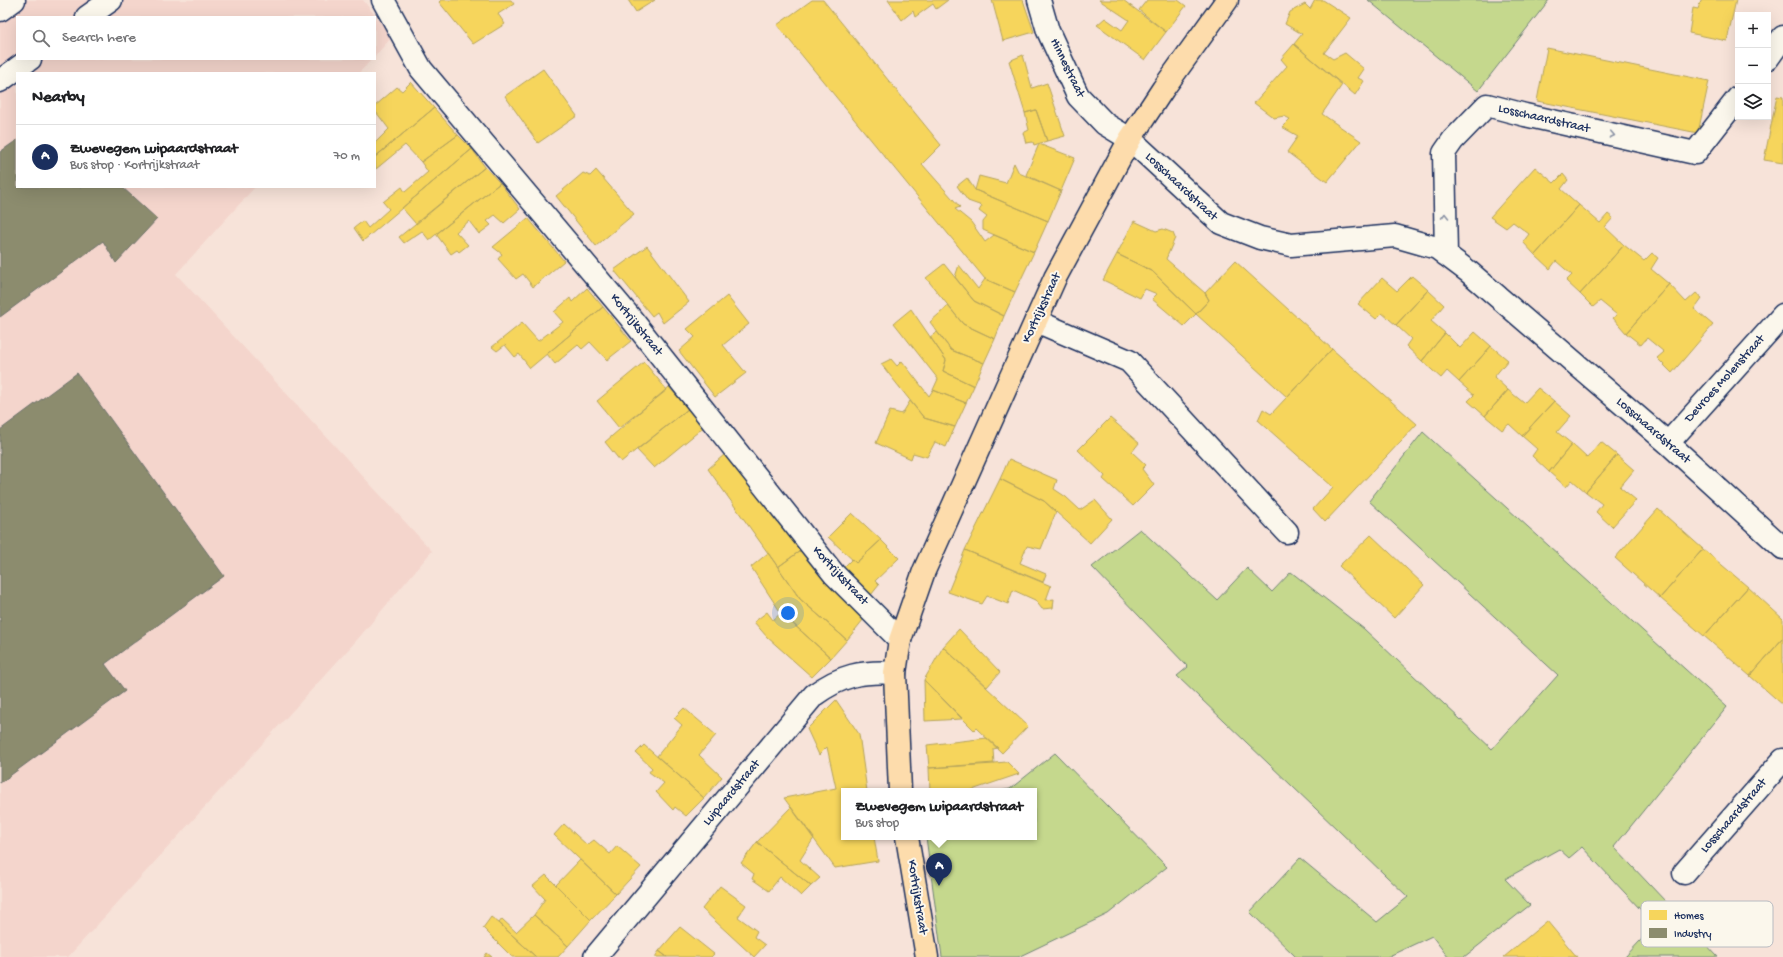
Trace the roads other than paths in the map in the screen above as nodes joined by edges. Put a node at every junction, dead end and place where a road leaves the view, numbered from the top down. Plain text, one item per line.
1 (14, 0) edge
2 (111, 0) edge
3 (383, 0) edge
4 (1039, 0) edge
5 (1227, 0) edge
6 (0, 10) edge
7 (88, 16) edge
8 (1783, 37) edge
9 (1771, 54) edge
10 (29, 60) edge
11 (0, 81) edge
12 (1735, 102) edge
13 (1130, 138) junction
14 (1446, 254) junction
15 (1783, 315) edge
16 (1036, 321) junction
17 (1668, 443) junction
18 (1287, 532) dead end
19 (1783, 548) edge
20 (900, 640) junction
21 (895, 673) junction
22 (1783, 760) edge
23 (900, 788) edge
24 (908, 840) edge
25 (1684, 873) dead end
26 (595, 957) edge
27 (927, 957) edge

1 - 6 street
2 - 7 street
3 - 20 street, Kortrijkstraat
4 - 13 street, Hinnestraat
5 - 13 main road, Kortrijkstraat
8 - 9 street
10 - 11 street
14 -> 12 street, Losschaardstraat
13 - 14 street, Losschaardstraat
13 - 16 main road, Kortrijkstraat
14 - 17 street, Losschaardstraat
15 - 17 street, Devroes Molenstraat
16 - 18 street
16 - 20 main road, Kortrijkstraat
17 - 19 street, Losschaardstraat
20 - 21 main road, Kortrijkstraat
21 - 23 main road, Kortrijkstraat
21 - 26 street, Luipaardstraat
22 - 25 street, Losschaardstraat
24 - 27 main road, Kortrijkstraat

